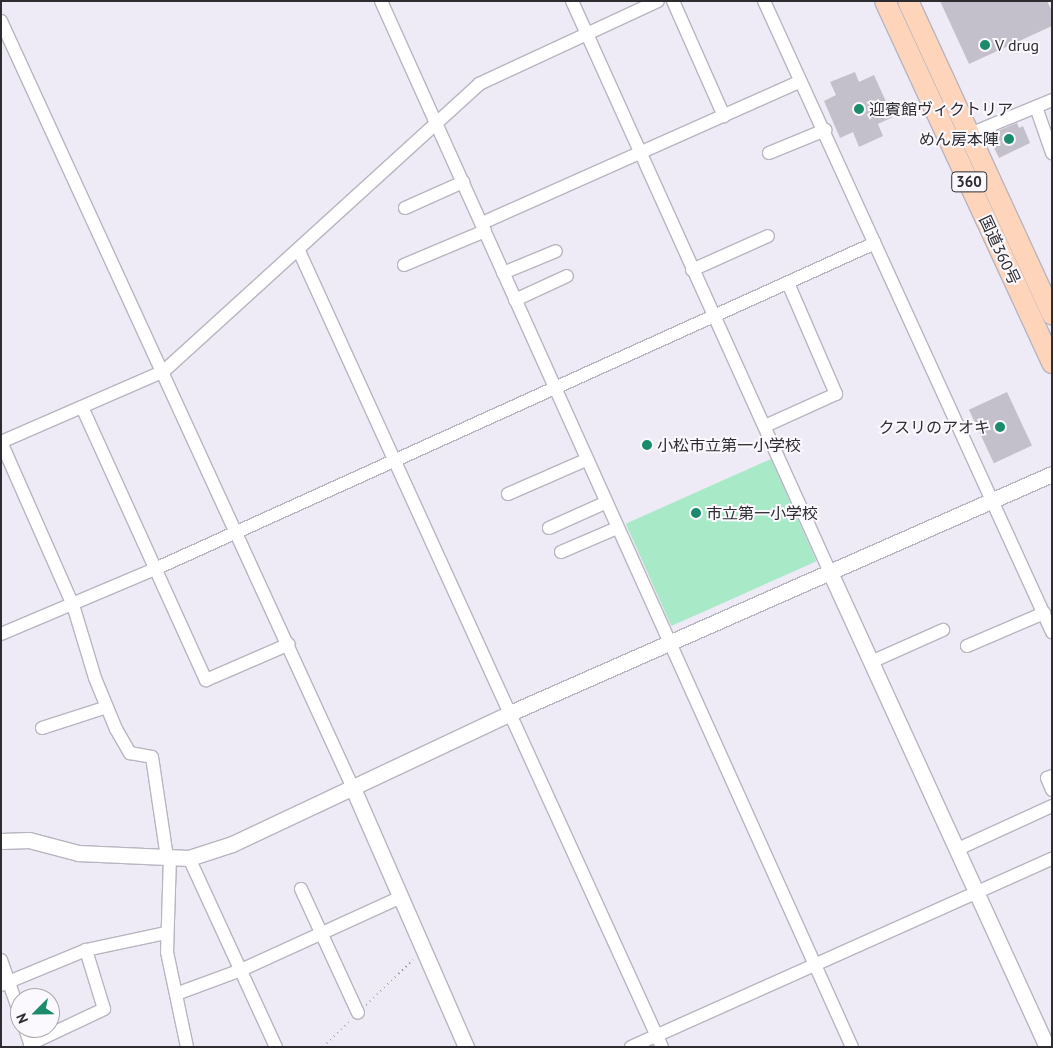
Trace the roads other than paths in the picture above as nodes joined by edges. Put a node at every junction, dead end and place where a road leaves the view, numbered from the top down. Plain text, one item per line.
1 (381, 1) edge
2 (572, 1) edge
3 (658, 1) edge
4 (673, 1) edge
5 (764, 1) edge
6 (885, 1) edge
7 (908, 1) edge
8 (1, 21) edge
9 (588, 36) junction
10 (799, 82) junction
11 (1052, 100) edge
12 (1036, 107) junction
13 (724, 116) junction
14 (436, 124) junction
15 (825, 130) junction
16 (970, 134) junction
17 (769, 153) dead end
18 (1052, 153) edge
19 (640, 154) junction
20 (463, 182) junction
21 (405, 208) dead end
22 (483, 227) junction
23 (768, 236) dead end
24 (876, 243) junction
25 (299, 251) junction
26 (556, 251) dead end
27 (404, 265) dead end
28 (692, 270) junction
29 (503, 273) junction
30 (567, 276) dead end
31 (788, 283) junction
32 (515, 300) junction
33 (1052, 314) edge
34 (713, 317) junction
35 (1052, 363) edge
36 (164, 371) junction
37 (555, 389) junction
38 (82, 407) junction
39 (765, 426) junction
40 (1, 442) edge
41 (395, 460) junction
42 (586, 460) junction
43 (1052, 474) edge
44 (508, 494) dead end
45 (992, 499) junction
46 (605, 503) junction
47 (549, 528) dead end
48 (617, 528) junction
49 (238, 531) junction
50 (561, 552) dead end
51 (155, 569) junction
52 (829, 570) junction
53 (73, 604) junction
54 (1044, 613) junction
55 (943, 630) dead end
56 (1052, 632) edge
57 (1, 634) edge
58 (668, 643) junction
59 (289, 644) junction
60 (967, 646) dead end
61 (871, 662) junction
62 (107, 707) junction
63 (510, 713) junction
64 (42, 728) dead end
65 (1052, 776) edge
66 (352, 786) junction
67 (1052, 790) edge
68 (1052, 806) edge
69 (1, 841) edge
70 (958, 850) junction
71 (168, 857) junction
72 (189, 858) junction
73 (1052, 859) edge
74 (301, 889) dead end
75 (977, 893) junction
76 (401, 897) junction
77 (165, 933) junction
78 (322, 934) junction
79 (86, 950) junction
80 (1, 960) edge
81 (814, 965) junction
82 (241, 970) junction
83 (5, 983) edge
84 (176, 994) junction
85 (358, 1013) road end
86 (659, 1041) edge
87 (30, 1045) edge
88 (187, 1047) edge
89 (276, 1047) edge
90 (466, 1047) edge
91 (632, 1047) edge
92 (852, 1047) edge
93 (1047, 1047) edge

1 - 14 street
2 - 9 street
3 - 9 street
4 - 13 street
5 - 10 street
6 - 35 highway, 国道360号 / 360
7 - 16 highway, 国道360号 / 360
8 - 36 street
9 - 14 street
9 - 19 street
10 - 13 street
10 - 15 street
11 - 12 street
12 - 16 street
12 - 18 street
13 - 19 street
14 - 20 street
14 - 25 street
15 - 17 street
15 - 24 street
16 - 33 highway, 国道360号 / 360
19 - 22 street
19 - 28 street
20 - 21 street
20 - 22 street
22 - 27 street
22 - 29 street
23 - 28 street
24 - 31 street
24 - 45 street
25 - 36 street
25 - 41 street
26 - 29 street
28 - 34 street
29 - 32 street
30 - 32 street
31 - 34 street
31 - 39 street
32 - 37 street
34 - 37 street
34 - 39 street
36 - 38 street
36 - 49 street
37 - 41 street
37 - 42 street
38 - 40 street
38 - 51 street
39 - 52 street
40 - 53 street
41 - 49 street
41 - 63 street
42 - 44 street
42 - 46 street
43 - 45 street
45 - 52 street
45 - 54 street
46 - 47 street
46 - 48 street
48 - 50 street
48 - 58 street
49 - 51 street
49 - 59 street
51 - 53 street
51 - 59 street
52 - 58 street
52 - 61 street
53 - 57 street
53 - 62 street
54 - 56 street
54 - 60 street
55 - 61 street
58 - 63 street
58 - 81 street
59 - 66 street
61 - 70 street
62 - 64 street
62 - 71 street
63 - 66 street
63 - 86 street
65 - 67 street
66 - 72 street
66 - 76 street
68 - 70 street
69 - 71 street
70 - 75 street
71 - 72 street
71 - 77 street
72 - 82 street
73 - 75 street
74 - 78 street
75 - 81 street
75 - 93 street
76 - 78 street
76 - 90 street
77 - 79 street
77 - 84 street
78 - 82 street
78 - 85 street
79 - 83 street
79 - 87 street
80 - 83 street
81 - 86 street
81 - 92 street
82 - 84 street
82 - 89 street
84 - 88 street
86 - 91 street

